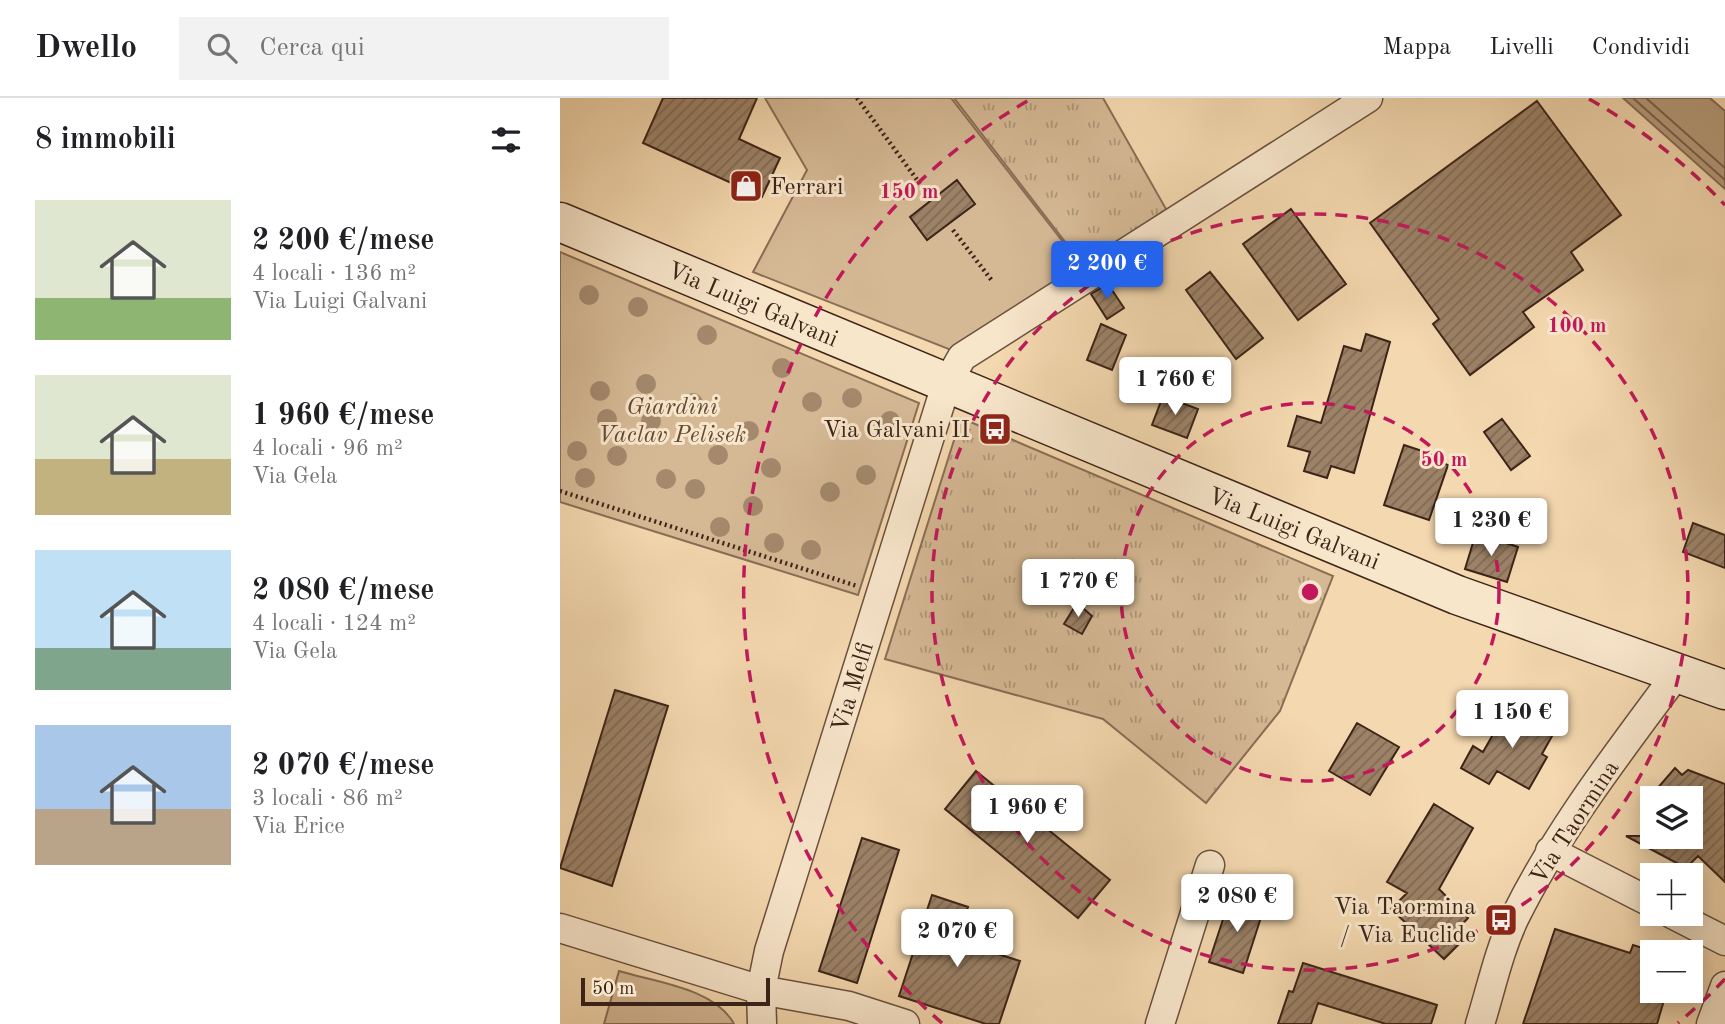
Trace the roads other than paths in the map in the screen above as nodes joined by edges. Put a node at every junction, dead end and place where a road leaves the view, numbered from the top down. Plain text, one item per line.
1 (1368, 98) edge
2 (560, 222) edge
3 (946, 385) junction
4 (1678, 673) junction
5 (1725, 690) edge
6 (1550, 851) junction
7 (1210, 865) dead end
8 (1640, 897) edge
9 (1696, 926) edge
10 (560, 928) edge
11 (1725, 941) edge
12 (1725, 986) edge
13 (761, 990) junction
14 (762, 1024) edge
15 (905, 1024) edge
16 (1160, 1024) edge
17 (1480, 1024) edge
18 (1711, 1024) edge

1 - 3 street
2 - 3 street, Via Luigi Galvani
3 - 4 street, Via Luigi Galvani
3 - 13 street, Via Melfi
4 - 5 street, Via Luigi Galvani
4 - 6 street, Via Taormina
6 - 8 street
6 - 17 street, Via Taormina
7 - 16 street
9 - 11 street
10 - 13 street
12 - 18 street
13 - 14 street, Via Melfi
13 - 15 street

